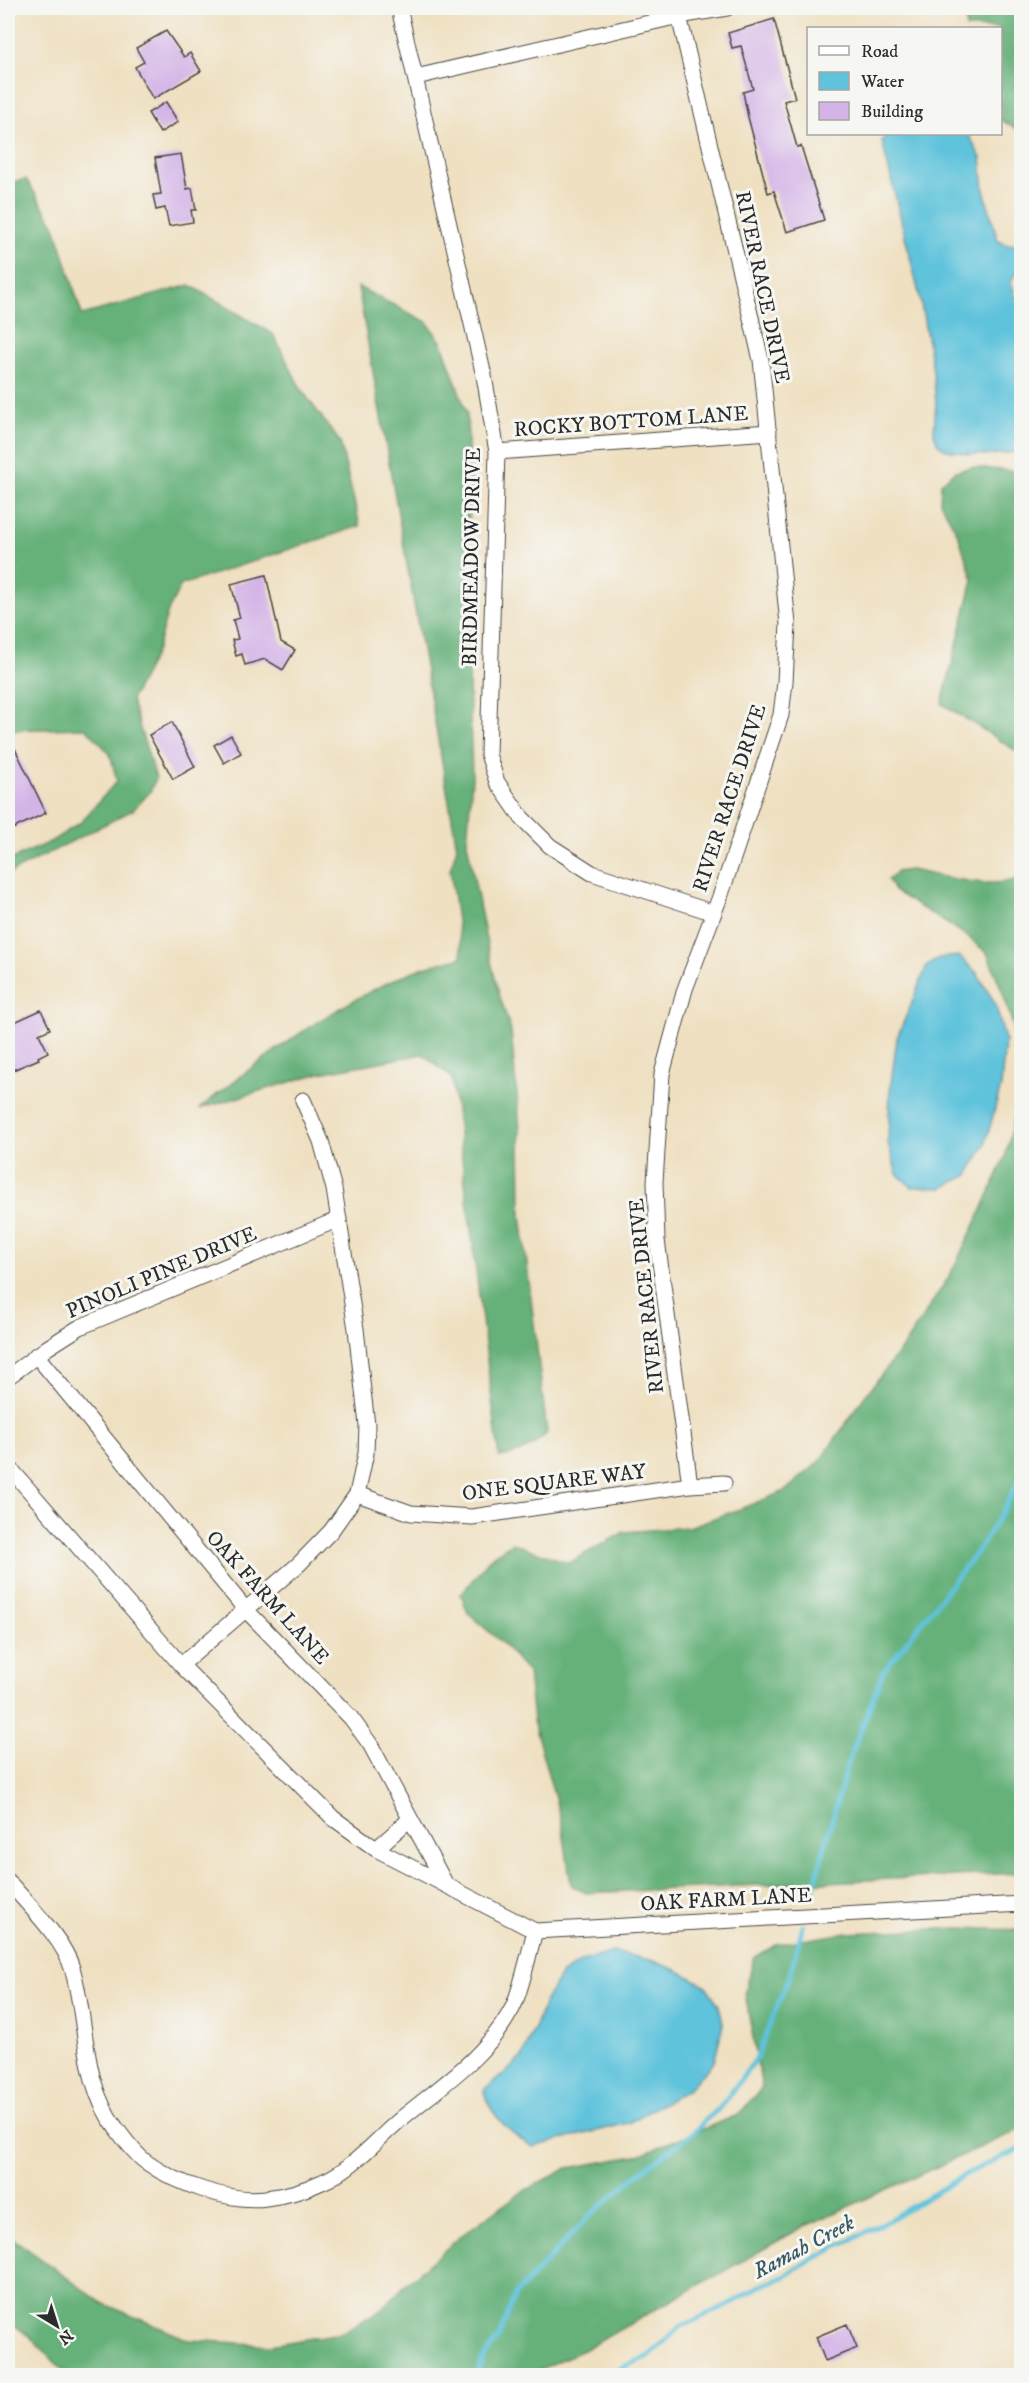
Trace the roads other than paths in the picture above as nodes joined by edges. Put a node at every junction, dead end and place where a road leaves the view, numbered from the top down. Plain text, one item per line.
1 (399, 8) edge
2 (726, 8) edge
3 (679, 16) junction
4 (416, 77) junction
5 (769, 432) junction
6 (497, 452) junction
7 (714, 913) junction
8 (303, 1100) dead end
9 (339, 1219) junction
10 (36, 1355) junction
11 (8, 1377) edge
12 (8, 1466) edge
13 (724, 1483) dead end
14 (690, 1485) junction
15 (357, 1494) junction
16 (246, 1610) junction
17 (181, 1665) junction
18 (410, 1819) junction
19 (376, 1849) junction
20 (8, 1881) edge
21 (445, 1883) junction
22 (1022, 1904) edge
23 (535, 1931) junction

1 - 4 street, BIRDMEADOW DRIVE
2 - 3 street
3 - 4 street
3 - 5 street, RIVER RACE DRIVE
4 - 6 street, BIRDMEADOW DRIVE
5 - 6 street, ROCKY BOTTOM LANE
5 - 7 street, RIVER RACE DRIVE
6 - 7 street, BIRDMEADOW DRIVE
7 - 14 street, RIVER RACE DRIVE
8 - 9 street
9 - 10 street, PINOLI PINE DRIVE
9 - 15 street
10 - 11 street, PINOLI PINE DRIVE
10 - 16 street, OAK FARM LANE
12 - 17 street
13 - 14 street, ONE SQUARE WAY
14 - 15 street, ONE SQUARE WAY
15 - 16 street
16 - 17 street
16 - 18 street, OAK FARM LANE
17 - 19 street
18 - 19 street
18 - 21 street, OAK FARM LANE
19 - 21 street
20 - 23 street
21 - 23 street
22 - 23 street, OAK FARM LANE

